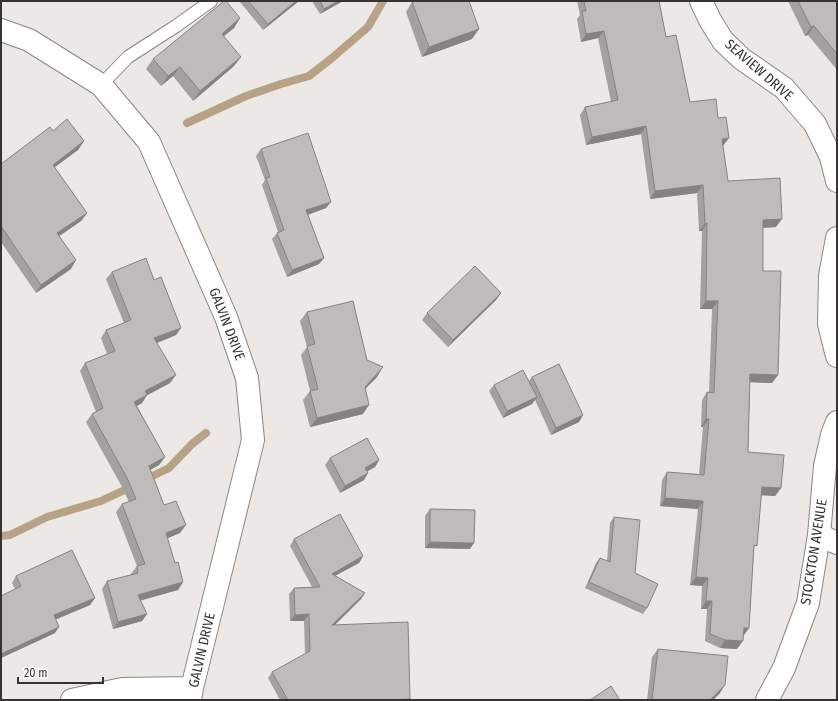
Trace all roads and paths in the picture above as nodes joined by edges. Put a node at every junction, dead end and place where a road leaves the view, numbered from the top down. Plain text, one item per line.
1 (211, 1) edge
2 (701, 1) edge
3 (1, 30) edge
4 (101, 85) junction
5 (837, 180) edge
6 (837, 238) edge
7 (837, 356) edge
8 (837, 422) edge
9 (828, 539) edge
10 (191, 694) edge
11 (72, 700) edge
12 (767, 700) edge

1 - 4 lane
2 - 5 street, SEAVIEW DRIVE
3 - 4 street, GALVIN DRIVE
4 - 10 street, GALVIN DRIVE
6 - 7 street
8 - 9 street, STOCKTON AVENUE
9 - 12 street, STOCKTON AVENUE
10 - 11 street

